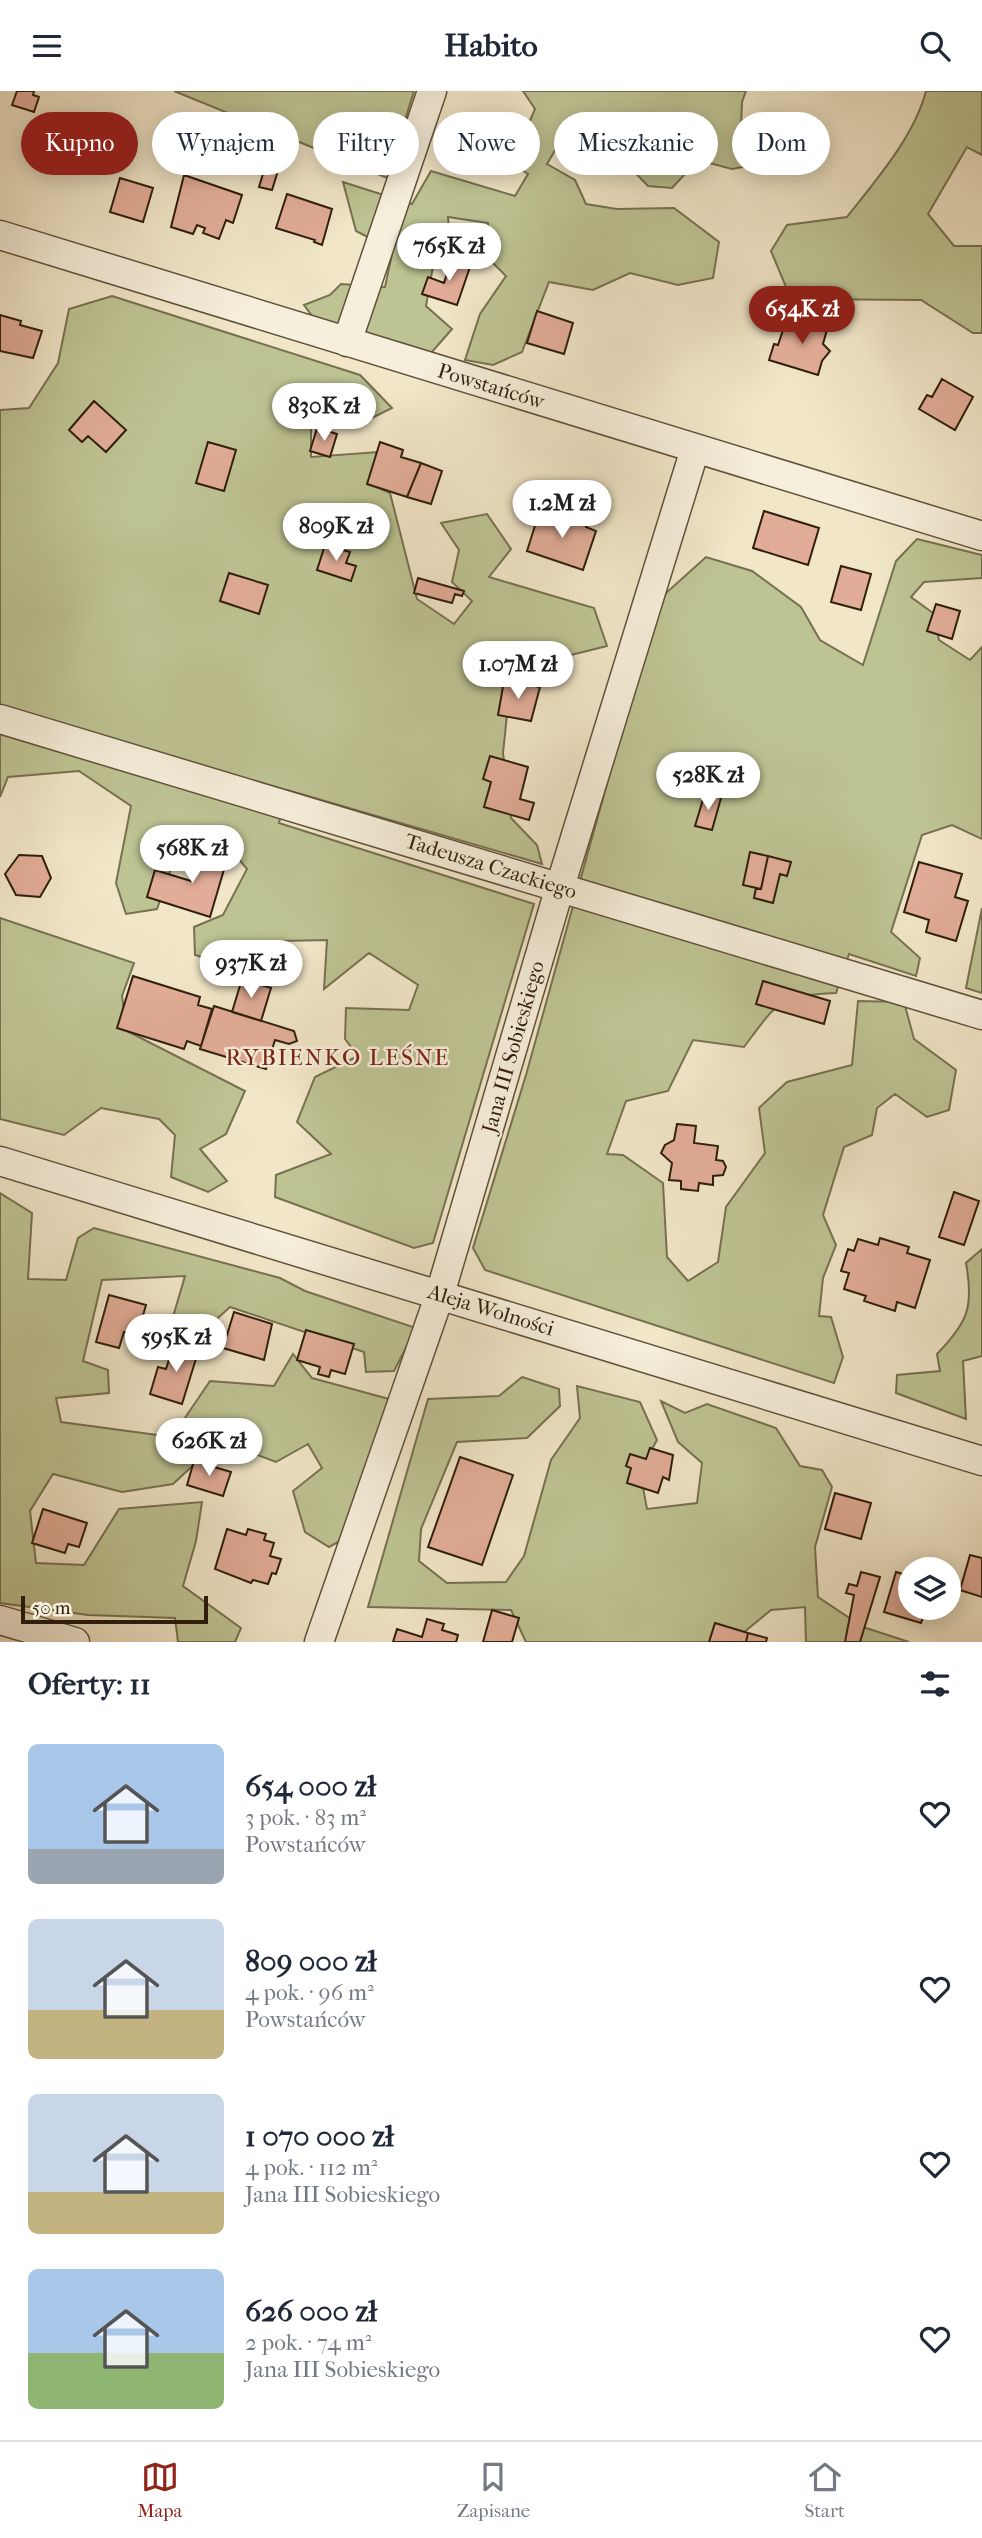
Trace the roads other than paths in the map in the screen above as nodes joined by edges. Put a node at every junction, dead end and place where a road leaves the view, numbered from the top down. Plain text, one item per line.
1 (432, 91) edge
2 (0, 235) edge
3 (347, 342) junction
4 (695, 449) junction
5 (982, 536) edge
6 (0, 719) edge
7 (560, 887) junction
8 (982, 1015) edge
9 (0, 1161) edge
10 (440, 1294) junction
11 (982, 1461) edge
12 (0, 1620) edge
13 (75, 1642) edge
14 (319, 1642) edge

1 - 3 street
2 - 3 street, Powstańców
3 - 4 street, Powstańców
4 - 5 street, Powstańców
4 - 7 street, Jana III Sobieskiego
6 - 7 street, Tadeusza Czackiego
7 - 8 street, Tadeusza Czackiego
7 - 10 street, Jana III Sobieskiego
9 - 10 street, Aleja Wolności
10 - 11 street, Aleja Wolności
10 - 14 street, Jana III Sobieskiego
12 - 13 street

